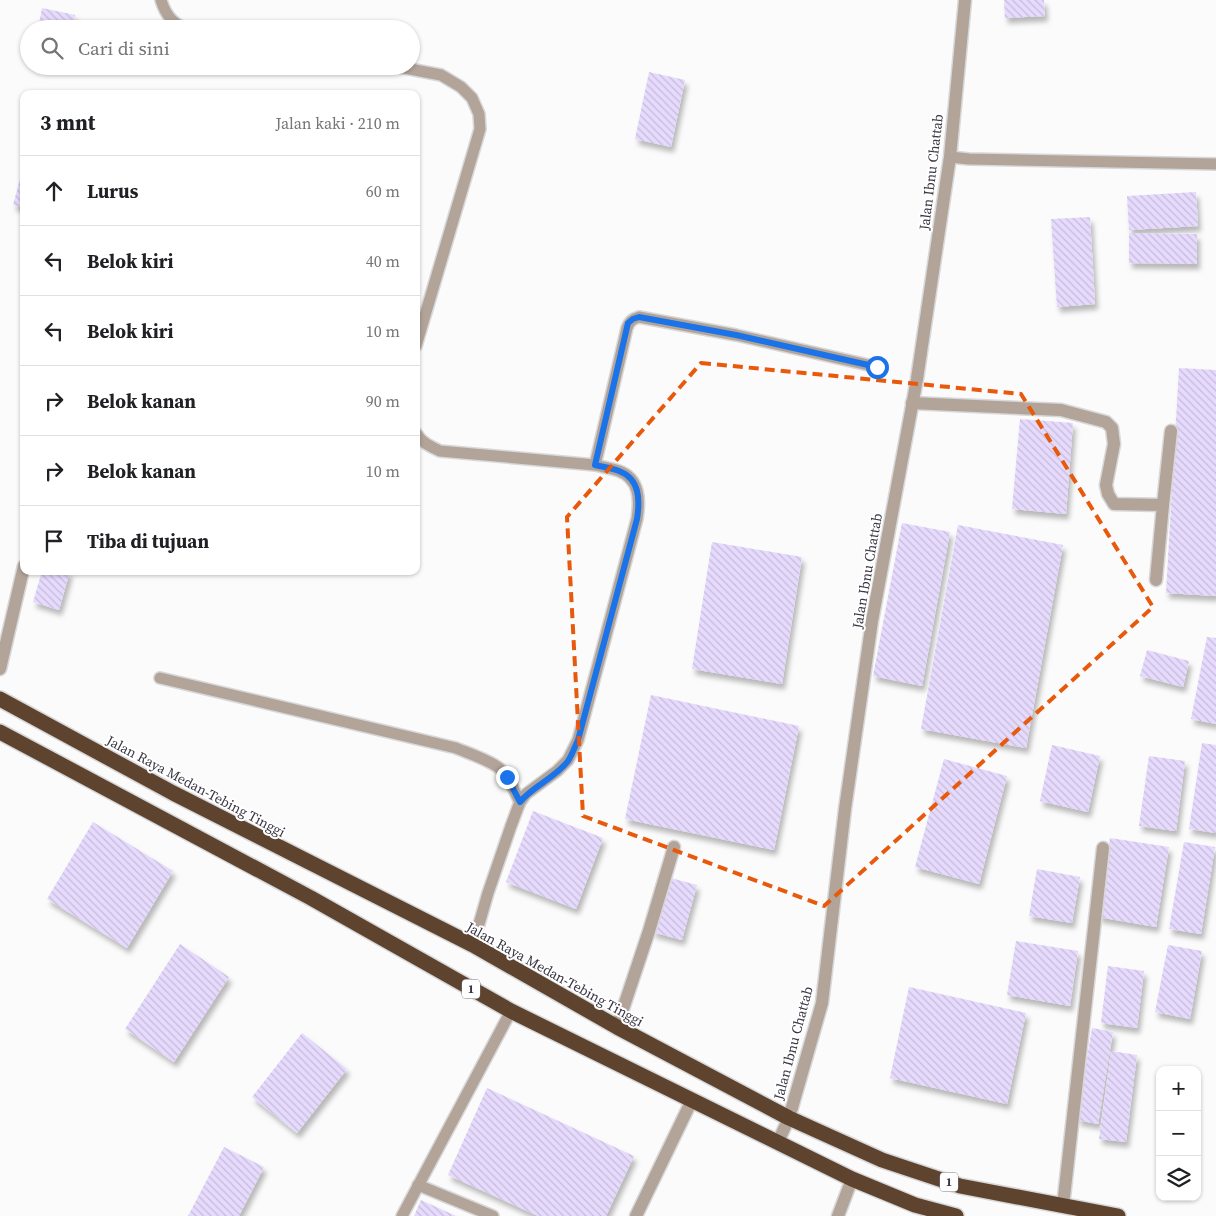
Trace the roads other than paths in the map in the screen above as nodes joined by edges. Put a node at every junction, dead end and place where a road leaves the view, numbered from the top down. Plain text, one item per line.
1 (161, 0) edge
2 (965, 0) edge
3 (172, 20) edge
4 (420, 71) edge
5 (950, 157) junction
6 (1216, 164) edge
7 (420, 332) edge
8 (877, 367) dead end
9 (912, 403) junction
10 (1172, 431) dead end
11 (420, 438) edge
12 (595, 465) junction
13 (1163, 505) junction
14 (22, 575) edge
15 (1156, 580) dead end
16 (0, 669) edge
17 (160, 678) dead end
18 (0, 699) edge
19 (0, 732) edge
20 (520, 802) junction
21 (674, 847) dead end
22 (1103, 848) dead end
23 (473, 946) junction
24 (511, 1011) junction
25 (617, 1027) junction
26 (692, 1100) junction
27 (789, 1118) junction
28 (778, 1142) junction
29 (852, 1179) junction
30 (418, 1184) junction
31 (1063, 1206) junction
32 (402, 1216) edge
33 (493, 1216) edge
34 (636, 1216) edge
35 (838, 1216) edge
36 (956, 1216) edge
37 (1118, 1216) edge

1 - 3 lane
2 - 5 street, Jalan Ibnu Chattab
4 - 7 lane
5 - 6 lane
5 - 9 street, Jalan Ibnu Chattab
8 - 12 lane
9 - 13 street
9 - 27 street, Jalan Ibnu Chattab
10 - 13 street
11 - 12 lane
12 - 20 lane
13 - 15 street
14 - 16 street
17 - 20 lane
18 - 23 highway, Jalan Raya Medan-Tebing Tinggi / 1
19 - 24 highway, 1
20 - 23 lane
21 - 25 street
22 - 31 street
23 - 25 highway, Jalan Raya Medan-Tebing Tinggi / 1
24 - 26 highway, 1
24 - 30 lane
25 - 27 highway, Jalan Raya Medan-Tebing Tinggi / 1
26 - 28 highway, 1
26 - 34 street
27 - 28 street, Jalan Ibnu Chattab
27 - 31 highway, Jalan Raya Medan-Tebing Tinggi / 1
28 - 29 highway, 1
29 - 35 street
29 - 36 highway, 1
30 - 32 lane
30 - 33 lane
31 - 37 highway, Jalan Raya Medan-Tebing Tinggi / 1

